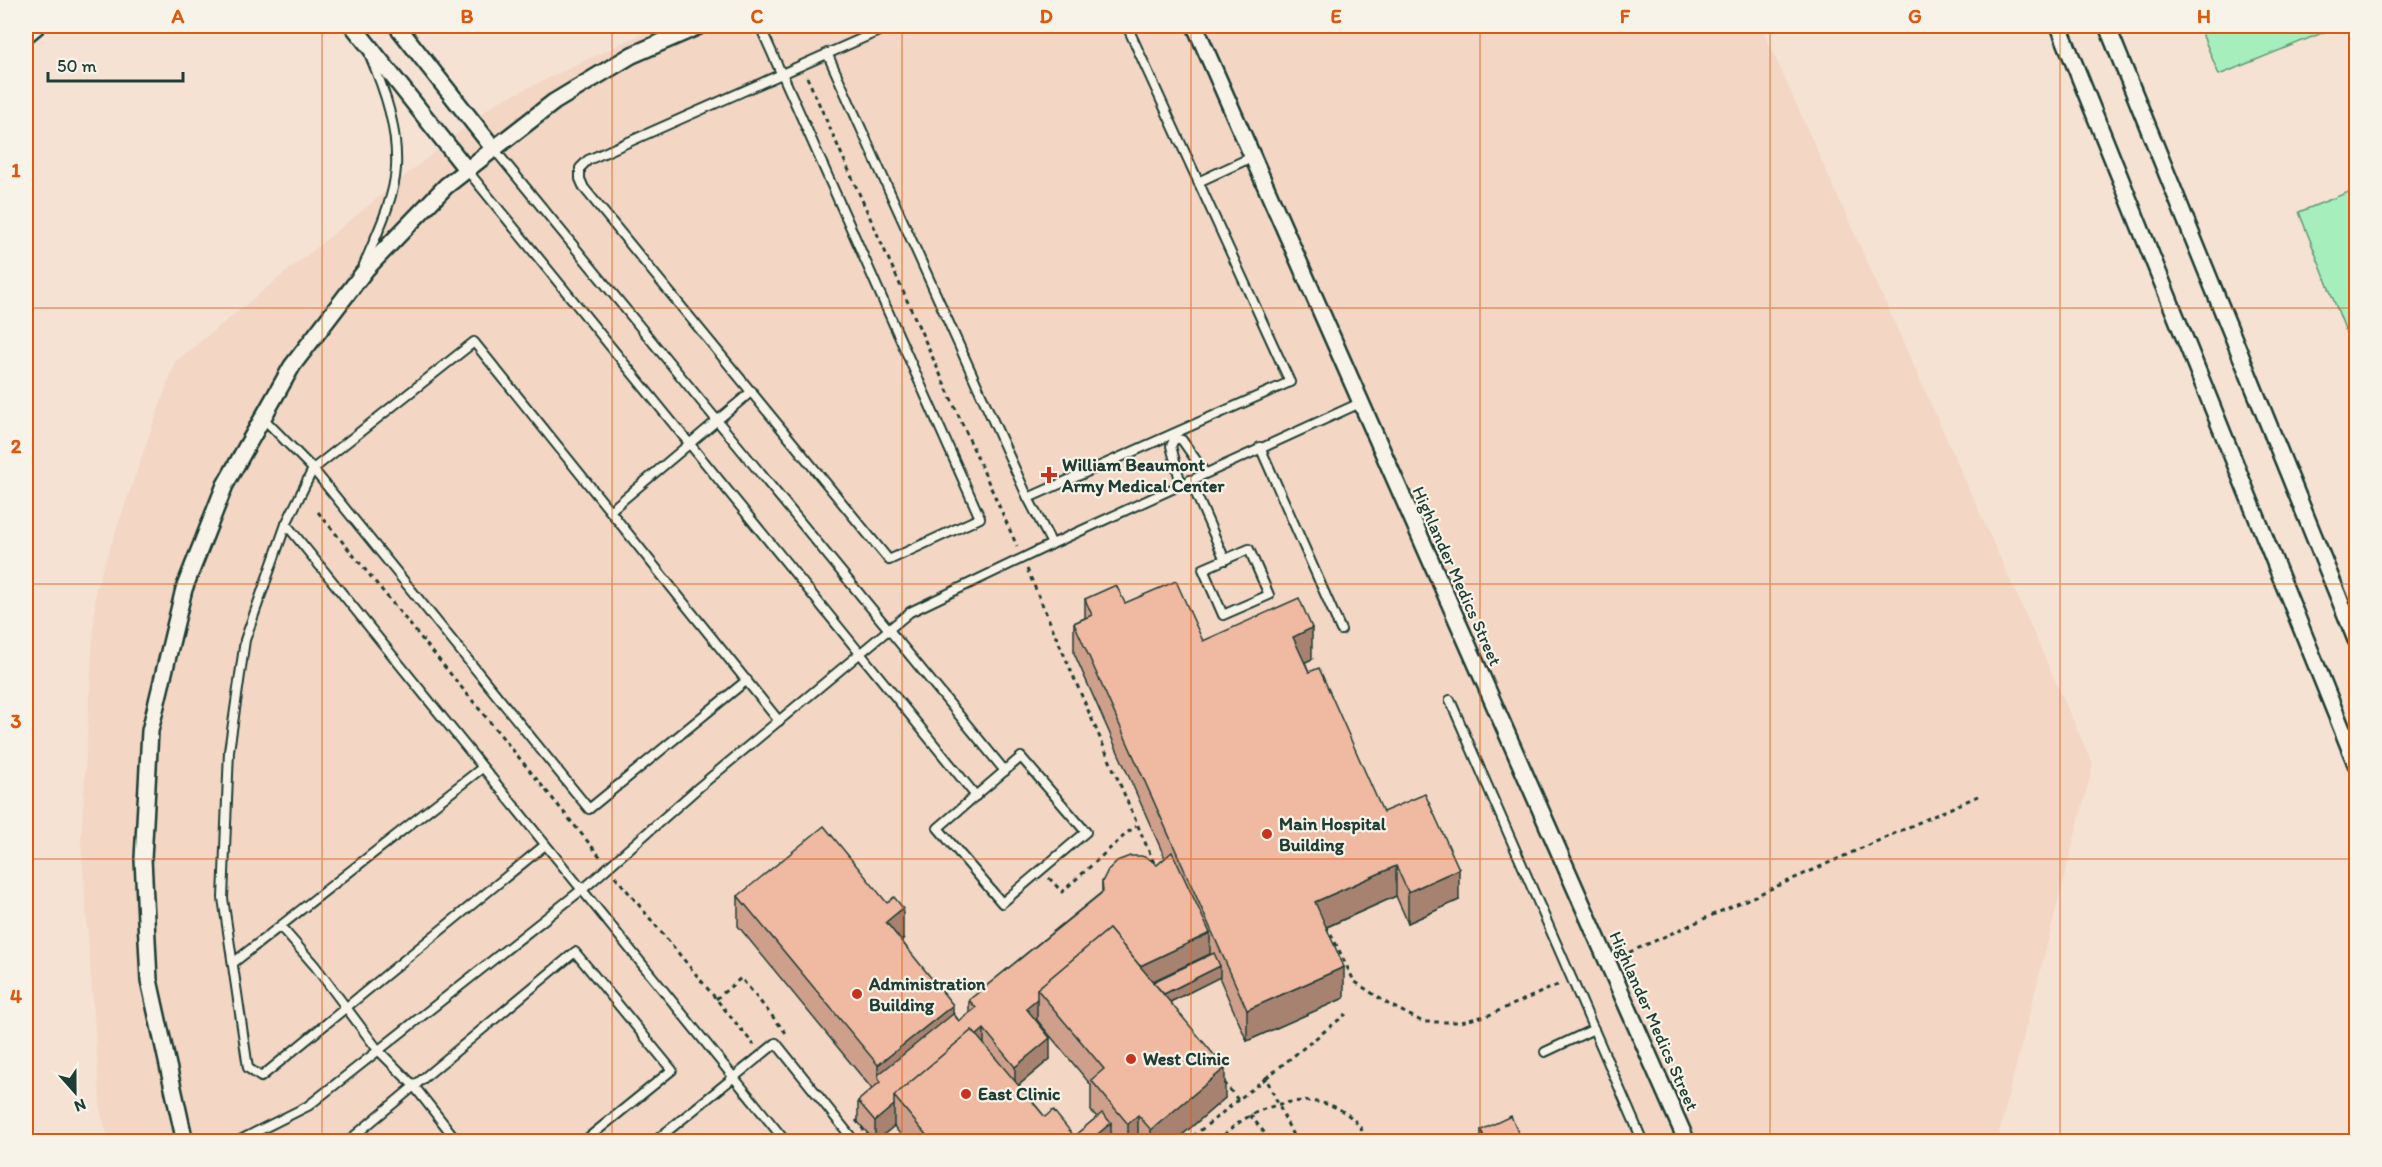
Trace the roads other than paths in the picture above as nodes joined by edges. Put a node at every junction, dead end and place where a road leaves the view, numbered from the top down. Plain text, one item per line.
1 (37, 26) edge
2 (398, 26) edge
3 (699, 26) edge
4 (760, 26) edge
5 (890, 26) edge
6 (1127, 26) edge
7 (1195, 26) edge
8 (2059, 26) edge
9 (2107, 26) edge
10 (358, 32) edge
11 (26, 34) edge
12 (826, 53) junction
13 (781, 73) junction
14 (494, 148) junction
15 (1252, 157) junction
16 (467, 170) junction
17 (1198, 182) junction
18 (357, 279) junction
19 (752, 391) junction
20 (1360, 403) junction
21 (263, 418) junction
22 (717, 421) junction
23 (1174, 436) junction
24 (690, 444) junction
25 (1260, 447) junction
26 (313, 469) junction
27 (1205, 473) junction
28 (1190, 480) junction
29 (1181, 484) junction
30 (1028, 498) junction
31 (611, 510) junction
32 (286, 524) junction
33 (1052, 544) junction
34 (1225, 560) junction
35 (889, 630) junction
36 (1341, 630) dead end
37 (2356, 640) edge
38 (860, 653) junction
39 (747, 680) junction
40 (1450, 700) dead end
41 (779, 721) junction
42 (2356, 764) edge
43 (482, 768) junction
44 (1005, 771) junction
45 (976, 796) junction
46 (545, 845) junction
47 (581, 890) junction
48 (281, 927) junction
49 (233, 963) junction
50 (345, 1007) junction
51 (1594, 1029) junction
52 (378, 1050) junction
53 (1545, 1052) dead end
54 (733, 1077) junction
55 (414, 1086) junction
56 (185, 1142) edge
57 (236, 1142) edge
58 (347, 1142) edge
59 (458, 1142) edge
60 (583, 1142) edge
61 (654, 1142) edge
62 (786, 1142) edge
63 (855, 1142) edge
64 (1643, 1142) edge
65 (1687, 1142) edge

1 - 11 street
2 - 14 street
3 - 14 street
4 - 13 lane
5 - 12 lane
6 - 17 lane
7 - 15 street, Highlander Medics Street
8 - 42 street
9 - 37 street
10 - 16 street
10 - 18 lane
12 - 13 lane
12 - 30 lane
13 - 19 lane
13 - 19 lane
14 - 16 street
14 - 22 lane
15 - 17 lane
15 - 20 street, Highlander Medics Street
16 - 18 street
16 - 24 lane
17 - 23 lane
18 - 21 street
19 - 22 lane
20 - 25 lane
20 - 65 street, Highlander Medics Street
21 - 26 lane
21 - 56 street
22 - 24 lane
22 - 35 lane
23 - 27 lane
23 - 29 lane
23 - 30 lane
24 - 31 lane
24 - 38 lane
25 - 27 lane
25 - 36 lane
26 - 31 lane
26 - 32 lane
26 - 39 lane
27 - 28 lane
28 - 29 lane
28 - 34 lane
29 - 33 lane
30 - 33 lane
31 - 39 lane
32 - 43 lane
32 - 49 lane
33 - 35 lane
34 - 34 lane
35 - 38 lane
35 - 44 lane
38 - 41 lane
38 - 45 lane
39 - 41 lane
40 - 51 lane
41 - 47 lane
43 - 46 lane
43 - 48 lane
44 - 45 lane
44 - 45 lane
46 - 47 lane
46 - 50 lane
47 - 52 lane
47 - 54 lane
48 - 49 lane
48 - 50 lane
49 - 50 lane
50 - 52 lane
51 - 53 lane
51 - 64 lane
52 - 55 lane
52 - 57 lane
54 - 61 lane
54 - 62 lane
54 - 63 lane
55 - 58 lane
55 - 59 lane
55 - 60 lane

